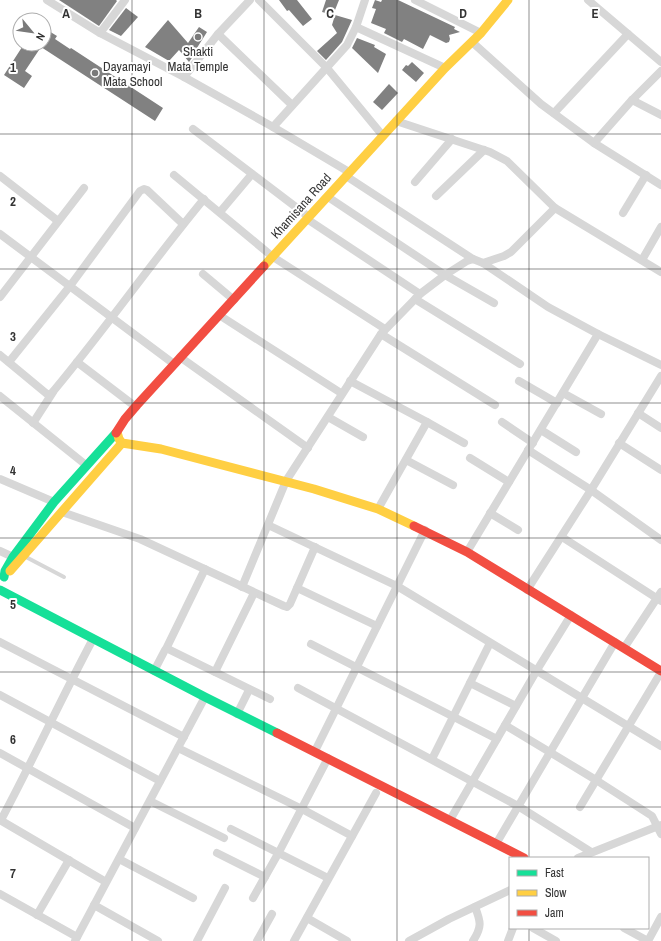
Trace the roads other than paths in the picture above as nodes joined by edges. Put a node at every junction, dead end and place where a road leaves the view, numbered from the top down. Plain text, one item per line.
1 (47, 0) edge
2 (250, 0) edge
3 (259, 0) edge
4 (365, 0) edge
5 (415, 0) edge
6 (508, 0) edge
7 (588, 0) edge
8 (123, 1) edge
9 (356, 27) junction
10 (100, 33) junction
11 (480, 33) junction
12 (218, 34) junction
13 (628, 34) junction
14 (472, 42) junction
15 (661, 62) edge
16 (327, 68) junction
17 (445, 68) junction
18 (661, 71) edge
19 (184, 77) junction
20 (632, 100) junction
21 (292, 105) junction
22 (554, 114) junction
23 (661, 115) edge
24 (396, 122) junction
25 (273, 127) junction
26 (193, 129) dead end
27 (383, 136) junction
28 (452, 140) junction
29 (594, 143) junction
30 (484, 150) junction
31 (252, 174) junction
32 (348, 174) junction
33 (174, 175) dead end
34 (0, 176) edge
35 (646, 176) junction
36 (415, 182) dead end
37 (661, 185) edge
38 (84, 188) dead end
39 (436, 196) dead end
40 (328, 197) junction
41 (204, 199) junction
42 (555, 208) junction
43 (220, 212) junction
44 (623, 213) dead end
45 (308, 218) junction
46 (58, 221) junction
47 (183, 224) junction
48 (661, 227) edge
49 (0, 234) edge
50 (31, 257) junction
51 (273, 257) junction
52 (473, 259) junction
53 (642, 260) junction
54 (483, 263) junction
55 (661, 272) edge
56 (203, 274) dead end
57 (445, 275) junction
58 (70, 286) junction
59 (418, 296) junction
60 (0, 297) edge
61 (234, 300) junction
62 (494, 303) dead end
63 (219, 315) junction
64 (112, 318) junction
65 (383, 332) junction
66 (598, 334) junction
67 (3, 359) edge
68 (177, 360) junction
69 (77, 362) junction
70 (520, 364) dead end
71 (661, 365) edge
72 (661, 376) edge
73 (350, 381) junction
74 (519, 381) dead end
75 (54, 391) junction
76 (342, 393) junction
77 (563, 393) junction
78 (0, 396) edge
79 (557, 403) junction
80 (495, 405) dead end
81 (136, 407) junction
82 (601, 414) dead end
83 (638, 414) junction
84 (328, 417) junction
85 (428, 422) junction
86 (502, 422) dead end
87 (33, 423) junction
88 (661, 428) edge
89 (540, 430) junction
90 (118, 432) junction
91 (363, 437) dead end
92 (122, 443) junction
93 (464, 443) dead end
94 (533, 443) junction
95 (619, 443) junction
96 (308, 448) junction
97 (528, 450) junction
98 (576, 452) dead end
99 (470, 458) dead end
100 (406, 460) junction
101 (86, 465) junction
102 (661, 470) edge
103 (0, 479) edge
104 (286, 481) junction
105 (509, 482) junction
106 (453, 485) dead end
107 (591, 490) junction
108 (54, 502) junction
109 (378, 509) junction
110 (62, 512) junction
111 (490, 513) junction
112 (268, 525) junction
113 (425, 530) junction
114 (518, 530) dead end
115 (562, 537) junction
116 (661, 540) edge
117 (315, 547) junction
118 (0, 551) edge
119 (467, 552) junction
120 (24, 556) junction
121 (13, 557) junction
122 (205, 569) junction
123 (64, 577) dead end
124 (2, 579) edge
125 (397, 586) junction
126 (242, 587) junction
127 (297, 588) junction
128 (0, 590) edge
129 (528, 590) junction
130 (254, 593) junction
131 (660, 597) edge
132 (571, 615) junction
133 (377, 626) junction
134 (93, 639) junction
135 (0, 642) edge
136 (490, 642) junction
137 (615, 642) junction
138 (311, 644) dead end
139 (624, 648) junction
140 (166, 649) junction
141 (357, 667) junction
142 (537, 670) junction
143 (154, 671) junction
144 (661, 671) edge
145 (215, 672) junction
146 (72, 679) junction
147 (470, 683) junction
148 (298, 688) dead end
149 (249, 690) junction
150 (0, 695) edge
151 (583, 697) junction
152 (204, 698) junction
153 (270, 699) dead end
154 (516, 706) junction
155 (337, 708) junction
156 (237, 714) junction
157 (453, 717) junction
158 (50, 723) junction
159 (505, 726) junction
160 (629, 726) junction
161 (184, 737) junction
162 (497, 739) junction
163 (661, 746) edge
164 (178, 748) junction
165 (315, 751) junction
166 (550, 752) junction
167 (0, 753) edge
168 (328, 758) junction
169 (432, 759) junction
170 (28, 770) junction
171 (596, 780) junction
172 (160, 781) junction
173 (472, 781) junction
174 (376, 793) dead end
175 (150, 801) junction
176 (518, 806) junction
177 (580, 807) dead end
178 (302, 809) junction
179 (0, 820) edge
180 (450, 820) junction
181 (659, 825) edge
182 (135, 828) junction
183 (231, 829) dead end
184 (661, 834) edge
185 (352, 836) junction
186 (224, 838) dead end
187 (496, 844) junction
188 (279, 852) junction
189 (591, 852) junction
190 (217, 853) dead end
191 (522, 857) edge
192 (580, 857) edge
193 (119, 859) junction
194 (69, 860) junction
195 (265, 877) junction
196 (328, 878) junction
197 (106, 882) junction
198 (225, 888) dead end
199 (509, 890) edge
200 (0, 894) edge
201 (193, 898) dead end
202 (253, 898) dead end
203 (94, 905) junction
204 (475, 907) junction
205 (272, 914) dead end
206 (37, 915) junction
207 (661, 917) edge
208 (307, 918) junction
209 (513, 929) edge
210 (535, 929) edge
211 (626, 929) edge
212 (76, 939) edge
213 (158, 941) edge
214 (197, 941) edge
215 (257, 941) edge
216 (294, 941) edge
217 (347, 941) edge
218 (409, 941) edge
219 (473, 941) edge
220 (508, 941) edge
221 (556, 941) edge
222 (648, 941) edge

1 - 10 street
2 - 12 street
3 - 16 street
4 - 9 street
5 - 11 street
6 - 11 street, Khamisana Road
7 - 13 street
8 - 10 street
9 - 16 street
9 - 17 street
10 - 19 street
11 - 14 street, Khamisana Road
12 - 19 street
12 - 21 street
13 - 15 street
13 - 22 street
14 - 17 street, Khamisana Road
14 - 22 street
16 - 21 street
16 - 27 street
17 - 24 street, Khamisana Road
18 - 20 street
19 - 25 street
20 - 23 street
20 - 29 street
21 - 25 street
22 - 29 street
24 - 27 street, Khamisana Road
24 - 28 street
25 - 32 street
26 - 31 street
27 - 32 street, Khamisana Road
28 - 30 street
28 - 36 street
29 - 35 street
30 - 39 street
30 - 42 street
31 - 43 street
31 - 45 street
32 - 40 street, Khamisana Road
32 - 52 street
33 - 41 street
34 - 46 street
35 - 37 street
35 - 44 street
38 - 46 street
40 - 45 street, Khamisana Road
40 - 57 street
41 - 43 street
41 - 47 street
42 - 53 street
42 - 54 street
43 - 51 street
45 - 51 street, Khamisana Road
45 - 59 street
46 - 50 street
47 - 58 street
47 - 64 street
48 - 53 street
49 - 50 street
50 - 58 street
50 - 60 street
51 - 61 street, Khamisana Road
51 - 65 street
52 - 54 street
52 - 57 street
53 - 55 street
54 - 66 street
56 - 61 street
57 - 59 street
57 - 62 street
58 - 64 street
58 - 67 street
59 - 65 street
59 - 70 street
61 - 63 street, Khamisana Road
63 - 68 street, Khamisana Road
63 - 76 street
64 - 68 street
64 - 69 street
65 - 73 street
65 - 80 street
66 - 71 street
66 - 77 street
67 - 75 street
68 - 81 street, Khamisana Road
68 - 96 street
69 - 75 street
69 - 81 street
72 - 83 street
73 - 76 street
73 - 85 street
74 - 79 street
75 - 87 street
76 - 84 street
77 - 79 street
77 - 82 street
78 - 87 street
79 - 89 street
81 - 90 street, Khamisana Road
83 - 88 street
83 - 95 street
84 - 91 street
84 - 96 street
85 - 93 street
85 - 100 street
86 - 94 street
87 - 101 street
89 - 94 street
89 - 98 street
90 - 92 street
90 - 101 street, Khamisana Road
92 - 104 street
92 - 110 street
94 - 97 street
95 - 102 street
95 - 107 street
96 - 104 street
97 - 105 street
97 - 107 street
99 - 105 street
100 - 106 street
100 - 109 street
101 - 108 street, Khamisana Road
103 - 108 street
104 - 109 street
104 - 112 street
105 - 111 street
107 - 115 street
107 - 116 street
108 - 121 street, Khamisana Road
109 - 113 street
110 - 120 street
110 - 122 street
111 - 114 street
111 - 119 street
112 - 117 street
112 - 126 street
113 - 119 street
113 - 125 street
115 - 129 street
115 - 131 street
117 - 125 street
117 - 127 street
118 - 121 street
119 - 129 street
120 - 123 lane
120 - 124 street
121 - 124 street, Khamisana Road
122 - 126 street
122 - 140 street
125 - 133 street
125 - 136 street
126 - 130 street
127 - 130 street
127 - 133 street
128 - 134 street
129 - 132 street
130 - 145 street
131 - 139 street
132 - 137 street
132 - 142 street
133 - 141 street
134 - 143 street
134 - 146 street
135 - 146 street
136 - 142 street
136 - 147 street
137 - 139 street
137 - 151 street
138 - 141 street
139 - 144 street
140 - 143 street
140 - 145 street
141 - 155 street
141 - 157 street
142 - 151 street
142 - 154 street
143 - 152 street
144 - 160 street
145 - 149 street
146 - 158 street
146 - 161 street
147 - 154 street
147 - 157 street
148 - 155 street
149 - 153 street
149 - 156 street
150 - 158 street
151 - 160 street
151 - 166 street
152 - 156 street
152 - 161 street
154 - 159 street
155 - 165 street
155 - 169 street
156 - 165 street
157 - 162 street
157 - 169 street
158 - 170 street
158 - 172 street
159 - 162 street
159 - 166 street
160 - 163 street
160 - 171 street
161 - 164 street
162 - 173 street
164 - 172 street
164 - 178 street
165 - 168 street
166 - 171 street
166 - 176 street
167 - 170 street
168 - 178 street
168 - 180 street
169 - 173 street
170 - 179 street
170 - 182 street
171 - 177 street
171 - 181 street
172 - 175 street
173 - 176 street
173 - 180 street
174 - 185 street
175 - 182 street
175 - 186 street
176 - 187 street
176 - 189 street
178 - 185 street
178 - 188 street
179 - 194 street
180 - 187 street
181 - 184 street
181 - 189 street
182 - 193 street
183 - 188 street
185 - 196 street
187 - 191 street
188 - 195 street
188 - 196 street
189 - 192 street
190 - 195 street
193 - 197 street
193 - 201 street
194 - 197 street
194 - 206 street
195 - 202 street
196 - 208 street
197 - 203 street
198 - 214 street
199 - 204 street
200 - 206 street
203 - 212 street
203 - 213 street
204 - 218 street
204 - 219 street
205 - 215 street
206 - 212 street
207 - 222 street
208 - 216 street
208 - 217 street
209 - 220 street
210 - 221 street
211 - 222 street

